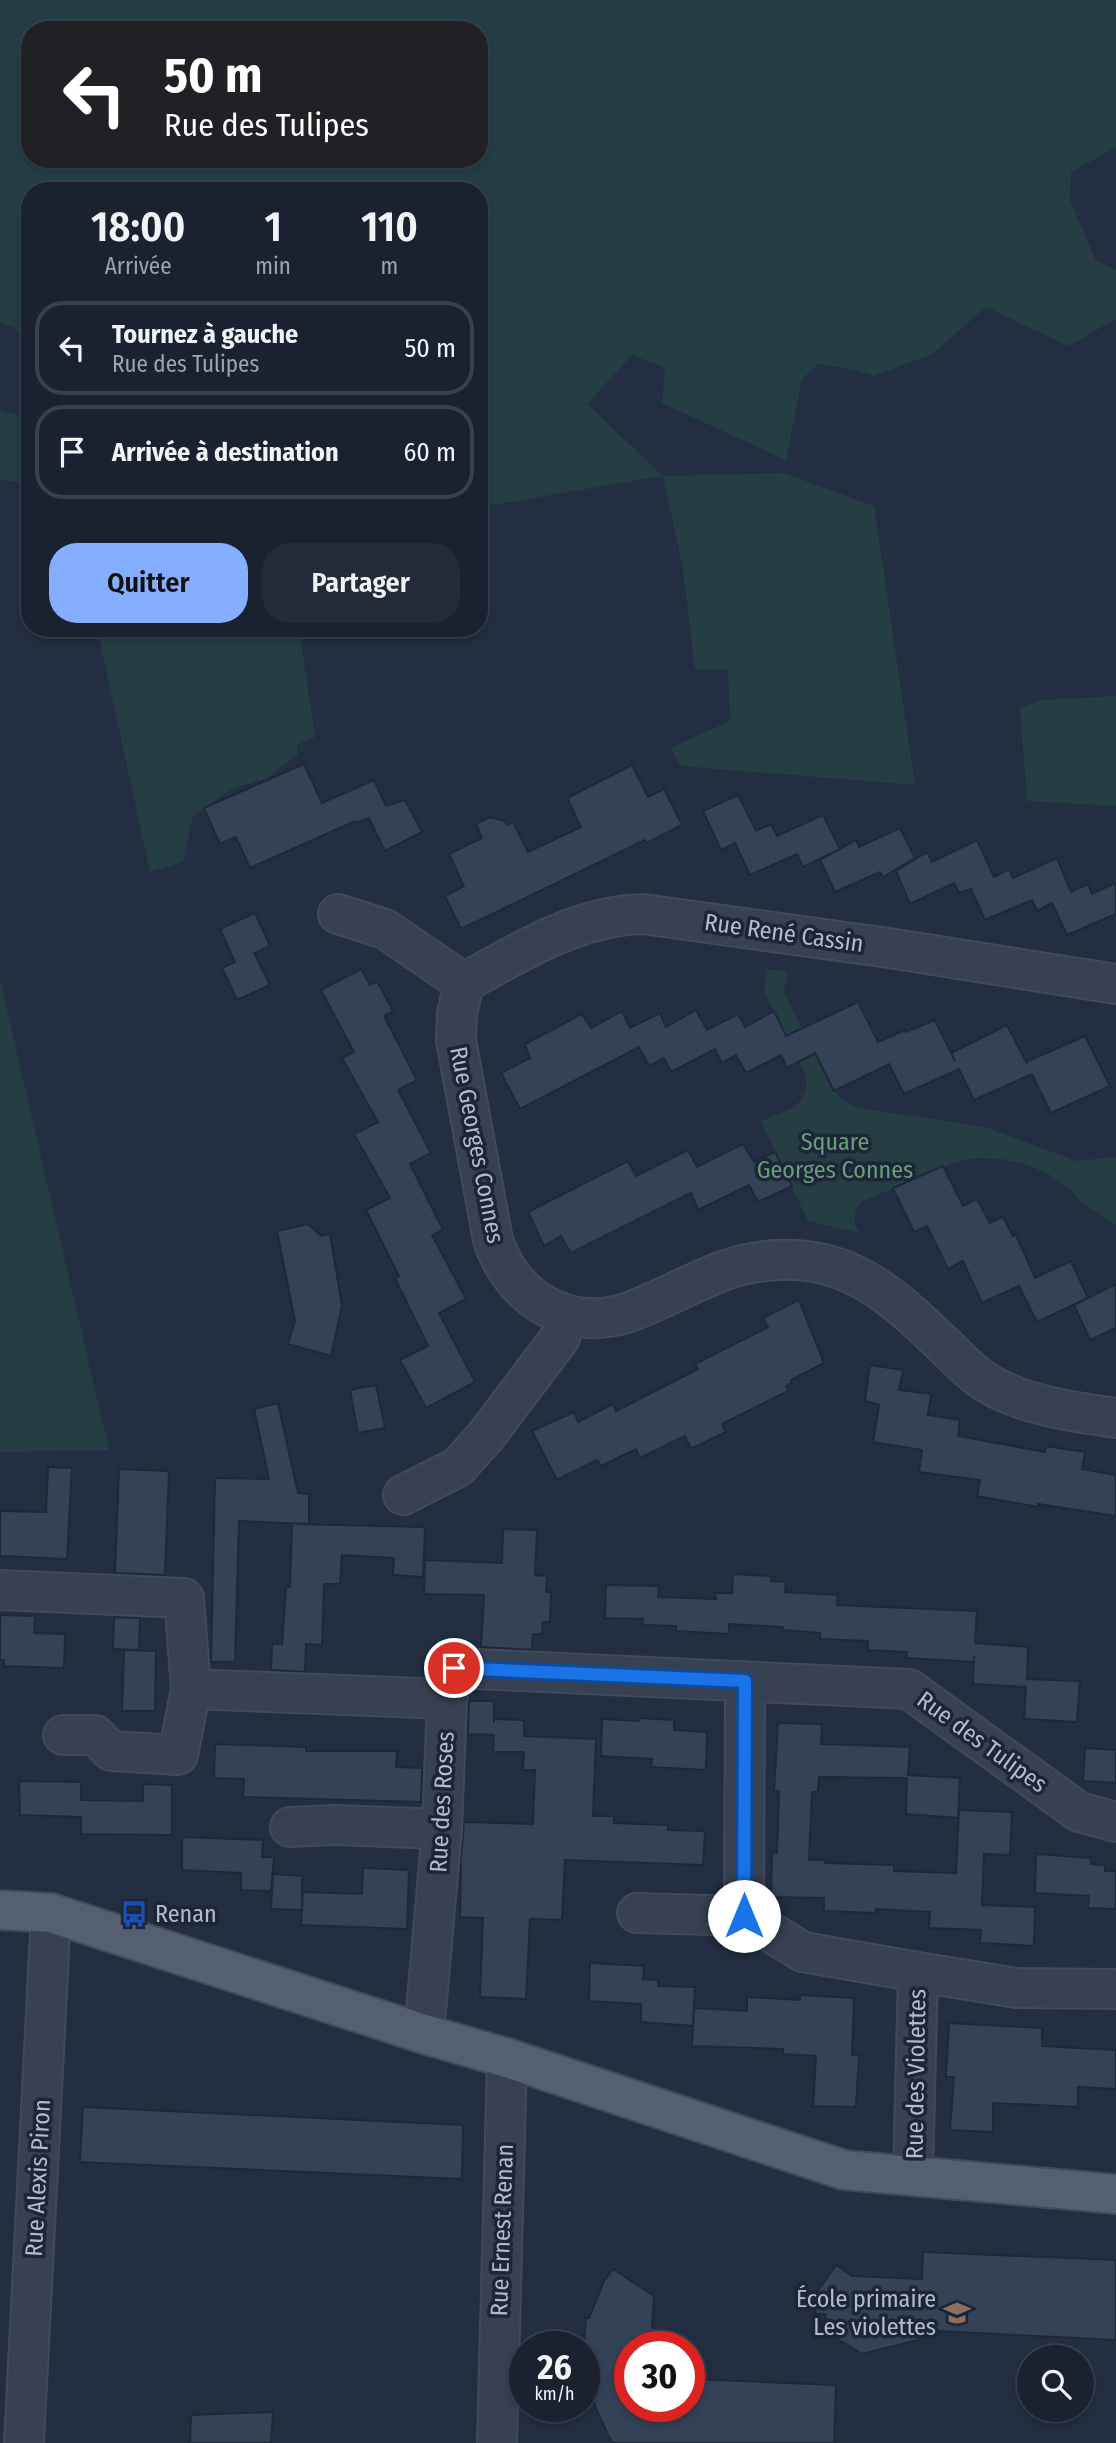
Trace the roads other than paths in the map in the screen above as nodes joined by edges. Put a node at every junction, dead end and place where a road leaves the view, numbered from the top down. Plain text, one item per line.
1 (338, 914) dead end
2 (464, 983) junction
3 (1116, 984) edge
4 (567, 1315) junction
5 (1116, 1418) edge
6 (403, 1495) dead end
7 (0, 1590) edge
8 (745, 1681) junction
9 (191, 1689) junction
10 (447, 1699) junction
11 (63, 1735) dead end
12 (1116, 1822) edge
13 (290, 1827) dead end
14 (442, 1829) junction
15 (0, 1910) edge
16 (51, 1913) junction
17 (637, 1913) dead end
18 (744, 1916) junction
19 (918, 1972) junction
20 (1116, 1989) edge
21 (424, 2034) junction
22 (507, 2058) junction
23 (913, 2176) junction
24 (1116, 2194) edge
25 (24, 2443) edge
26 (496, 2443) edge

1 - 2 street
2 - 3 street, Rue René Cassin
2 - 4 street, Rue Georges Connes
4 - 5 street, Rue Georges Connes
4 - 6 street
7 - 9 street
8 - 10 street, Rue des Tulipes
8 - 12 street, Rue des Tulipes
8 - 18 street
9 - 10 street, Rue des Roses
9 - 11 street
10 - 14 street, Rue des Roses
13 - 14 street
14 - 21 street, Rue des Roses
15 - 16 main road
16 - 21 main road
16 - 25 street, Rue Alexis Piron
17 - 18 street, Rue des Violettes
18 - 19 street, Rue des Violettes
19 - 20 street, Rue des Violettes
19 - 23 street, Rue des Violettes
21 - 22 main road
22 - 23 main road
22 - 26 street, Rue Ernest Renan
23 - 24 main road

